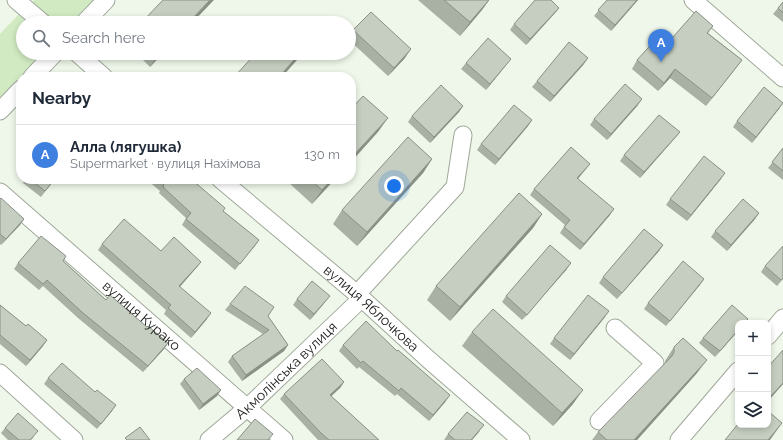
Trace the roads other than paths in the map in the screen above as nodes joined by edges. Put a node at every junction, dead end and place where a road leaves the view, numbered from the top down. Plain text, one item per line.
1 (16, 0) edge
2 (106, 0) edge
3 (693, 0) edge
4 (35, 16) edge
5 (91, 16) edge
6 (48, 60) edge
7 (85, 60) edge
8 (37, 72) edge
9 (98, 72) edge
10 (783, 78) edge
11 (16, 94) edge
12 (0, 111) edge
13 (463, 135) dead end
14 (226, 184) edge
15 (0, 192) edge
16 (359, 296) junction
17 (783, 318) edge
18 (615, 328) dead end
19 (771, 332) edge
20 (0, 373) edge
21 (735, 375) edge
22 (247, 408) junction
23 (599, 421) dead end
24 (74, 440) edge
25 (209, 440) edge
26 (284, 440) edge
27 (521, 440) edge
28 (679, 440) edge

1 - 4 street
2 - 5 street
3 - 10 street
6 - 8 street
7 - 9 street
11 - 12 street
13 - 16 street, Акмолінська вулиця
14 - 16 street, вулиця Яблочкова
15 - 22 street, вулиця Курако
16 - 22 street, Акмолінська вулиця
16 - 27 street, вулиця Яблочкова
17 - 19 street
18 - 23 street
20 - 24 street
21 - 28 street
22 - 25 street, Акмолінська вулиця
22 - 26 street, вулиця Курако

